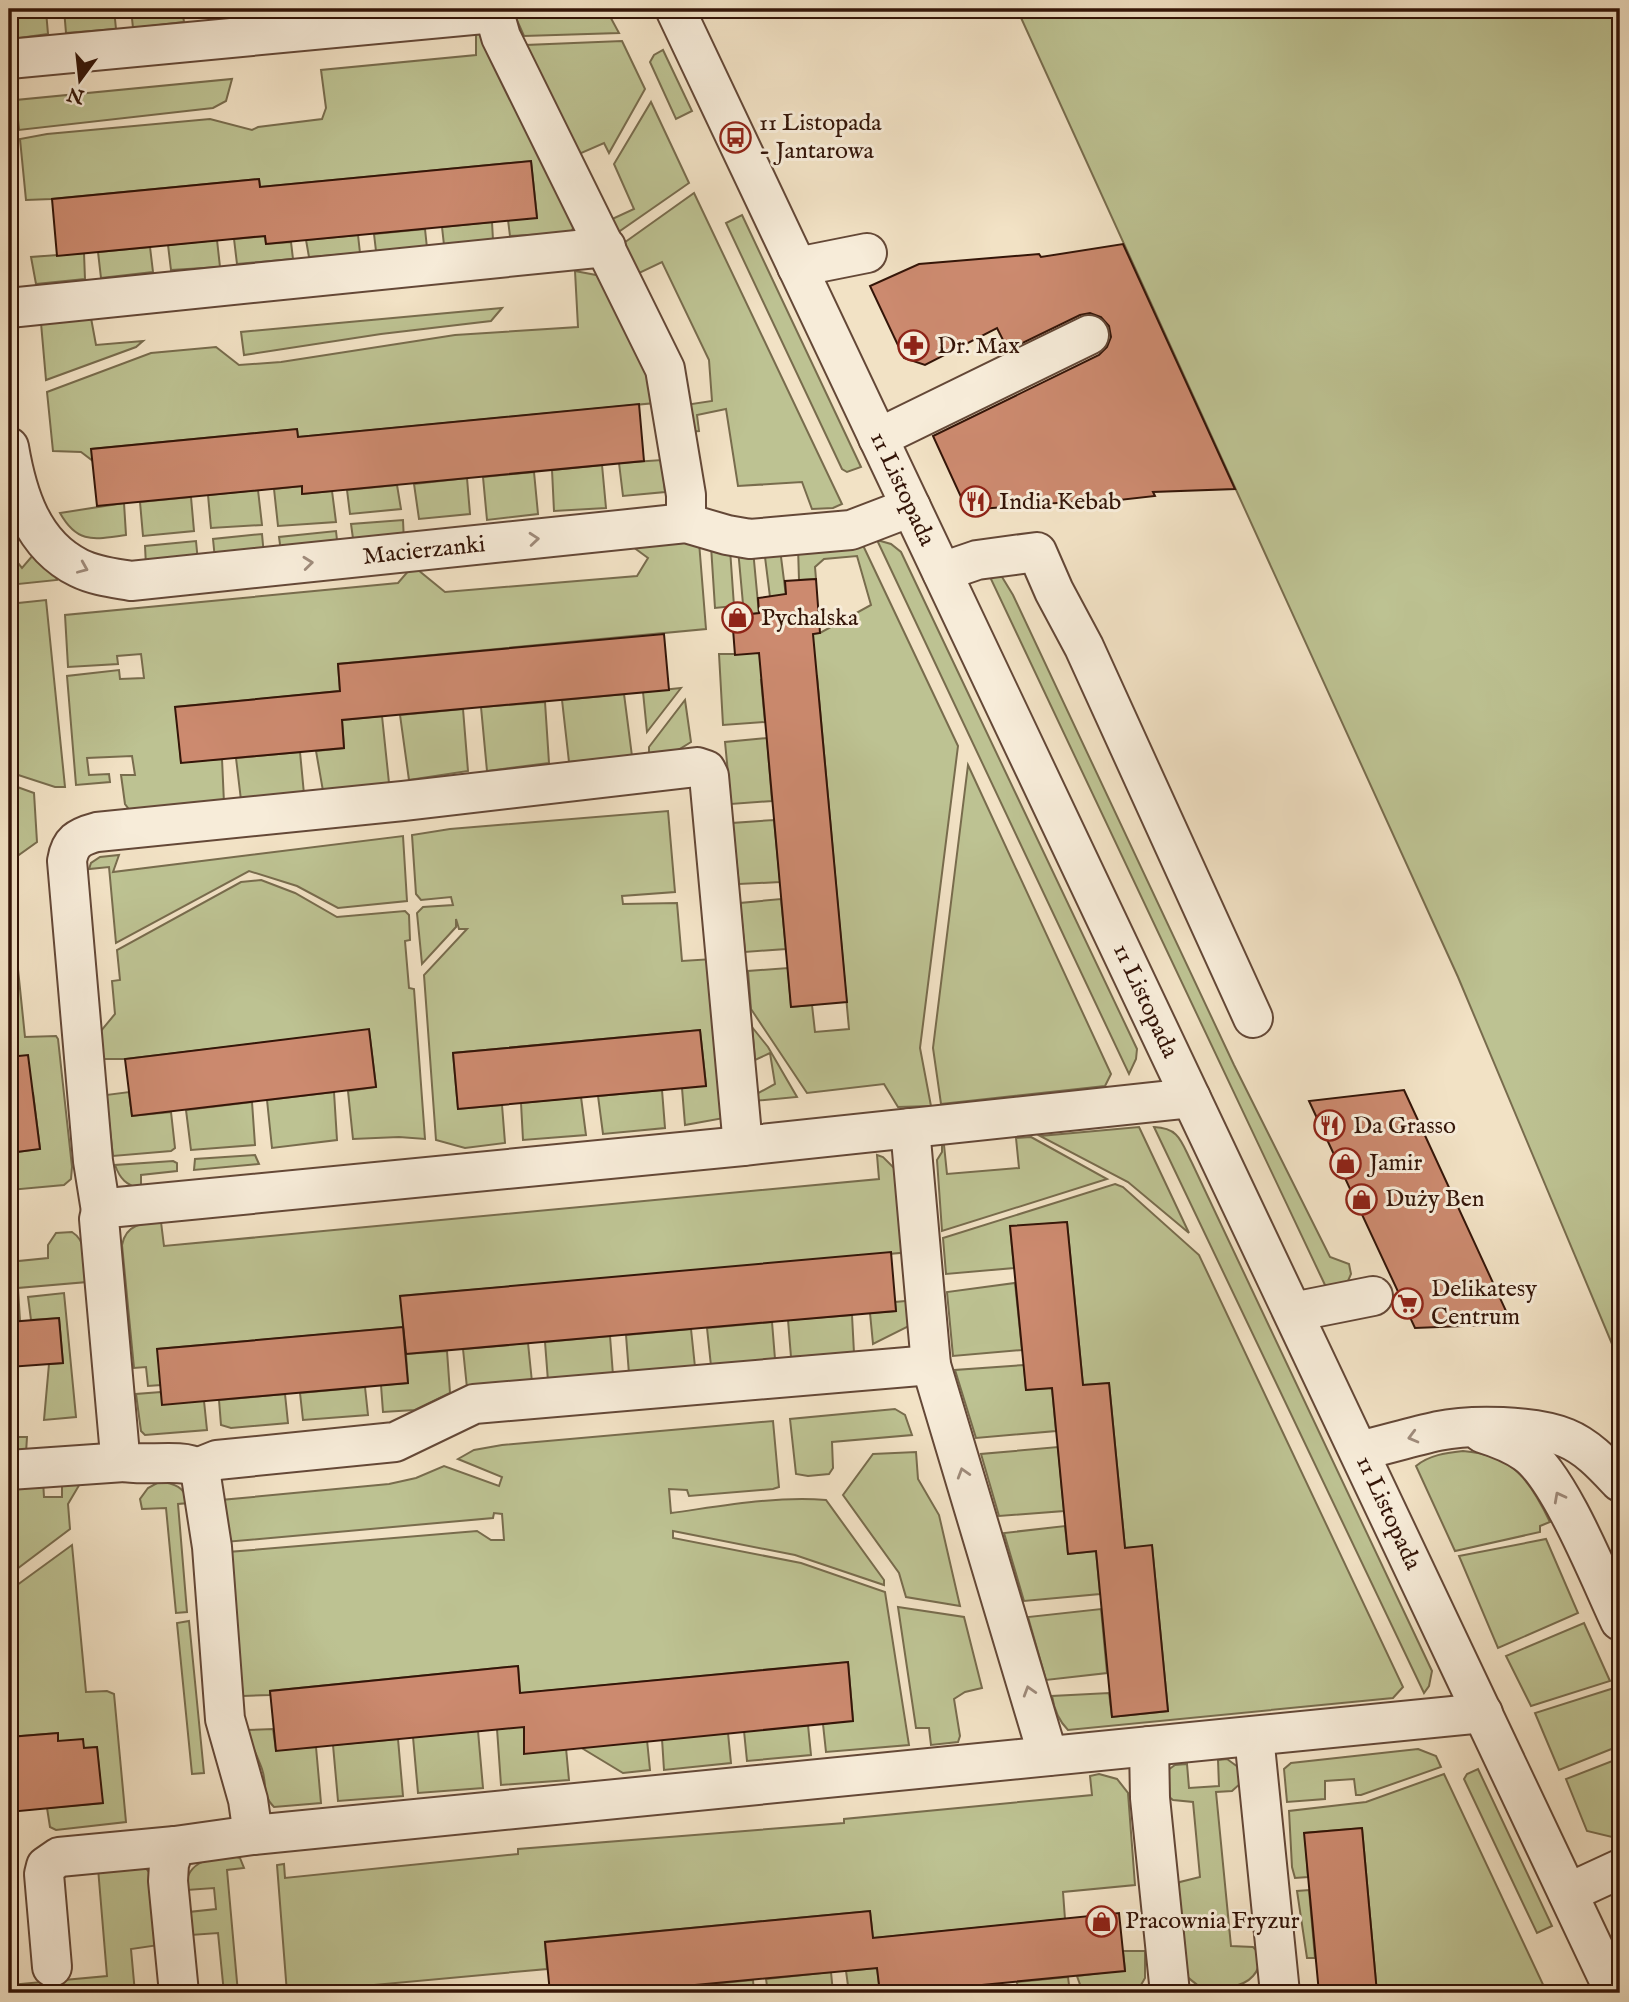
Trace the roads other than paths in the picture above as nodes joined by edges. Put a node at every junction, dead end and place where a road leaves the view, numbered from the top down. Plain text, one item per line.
1 (675, 9) edge
2 (494, 11) edge
3 (9, 59) edge
4 (606, 247) junction
5 (867, 253) dead end
6 (797, 267) junction
7 (9, 308) edge
8 (1089, 335) dead end
9 (878, 438) junction
10 (9, 447) edge
11 (911, 507) junction
12 (686, 523) junction
13 (942, 572) junction
14 (1253, 1017) dead end
15 (1191, 1098) junction
16 (910, 1128) junction
17 (743, 1146) junction
18 (101, 1211) junction
19 (1373, 1297) dead end
20 (1293, 1312) junction
21 (931, 1365) junction
22 (1468, 1429) junction
23 (1359, 1451) junction
24 (124, 1462) junction
25 (197, 1468) junction
26 (9, 1470) edge
27 (1620, 1482) edge
28 (1620, 1621) edge
29 (1483, 1713) junction
30 (1254, 1736) junction
31 (1149, 1746) junction
32 (1048, 1756) junction
33 (253, 1835) junction
34 (175, 1846) junction
35 (1620, 1869) edge
36 (1567, 1894) junction
37 (52, 1967) dead end
38 (179, 1993) edge
39 (1170, 1993) edge
40 (1272, 1993) edge
41 (1615, 1993) edge

1 - 6 street, 11 Listopada
2 - 3 street
2 - 4 street
4 - 7 street
4 - 12 street
5 - 6 street
6 - 9 street, 11 Listopada
8 - 9 street
9 - 11 street, 11 Listopada
10 -> 12 street, Macierzanki
11 - 12 street, Macierzanki
11 - 13 street, 11 Listopada
13 - 14 street
13 - 15 street, 11 Listopada
15 - 16 street
15 - 20 street, 11 Listopada
16 - 17 street
16 - 21 street
17 - 18 street
17 - 18 street
18 - 24 street
19 - 20 street
20 - 23 street, 11 Listopada
21 - 25 street
32 -> 21 street
22 -> 23 street
22 - 27 street
28 -> 22 street
23 - 29 street, 11 Listopada
24 - 25 street
24 - 26 street
25 - 33 street
29 - 30 street
29 - 36 street, 11 Listopada
30 - 31 street
30 - 40 street
31 - 32 street
31 - 39 street
32 - 33 street
33 - 34 street
34 - 37 street
34 - 38 street
35 - 36 street
36 - 41 street, 11 Listopada

